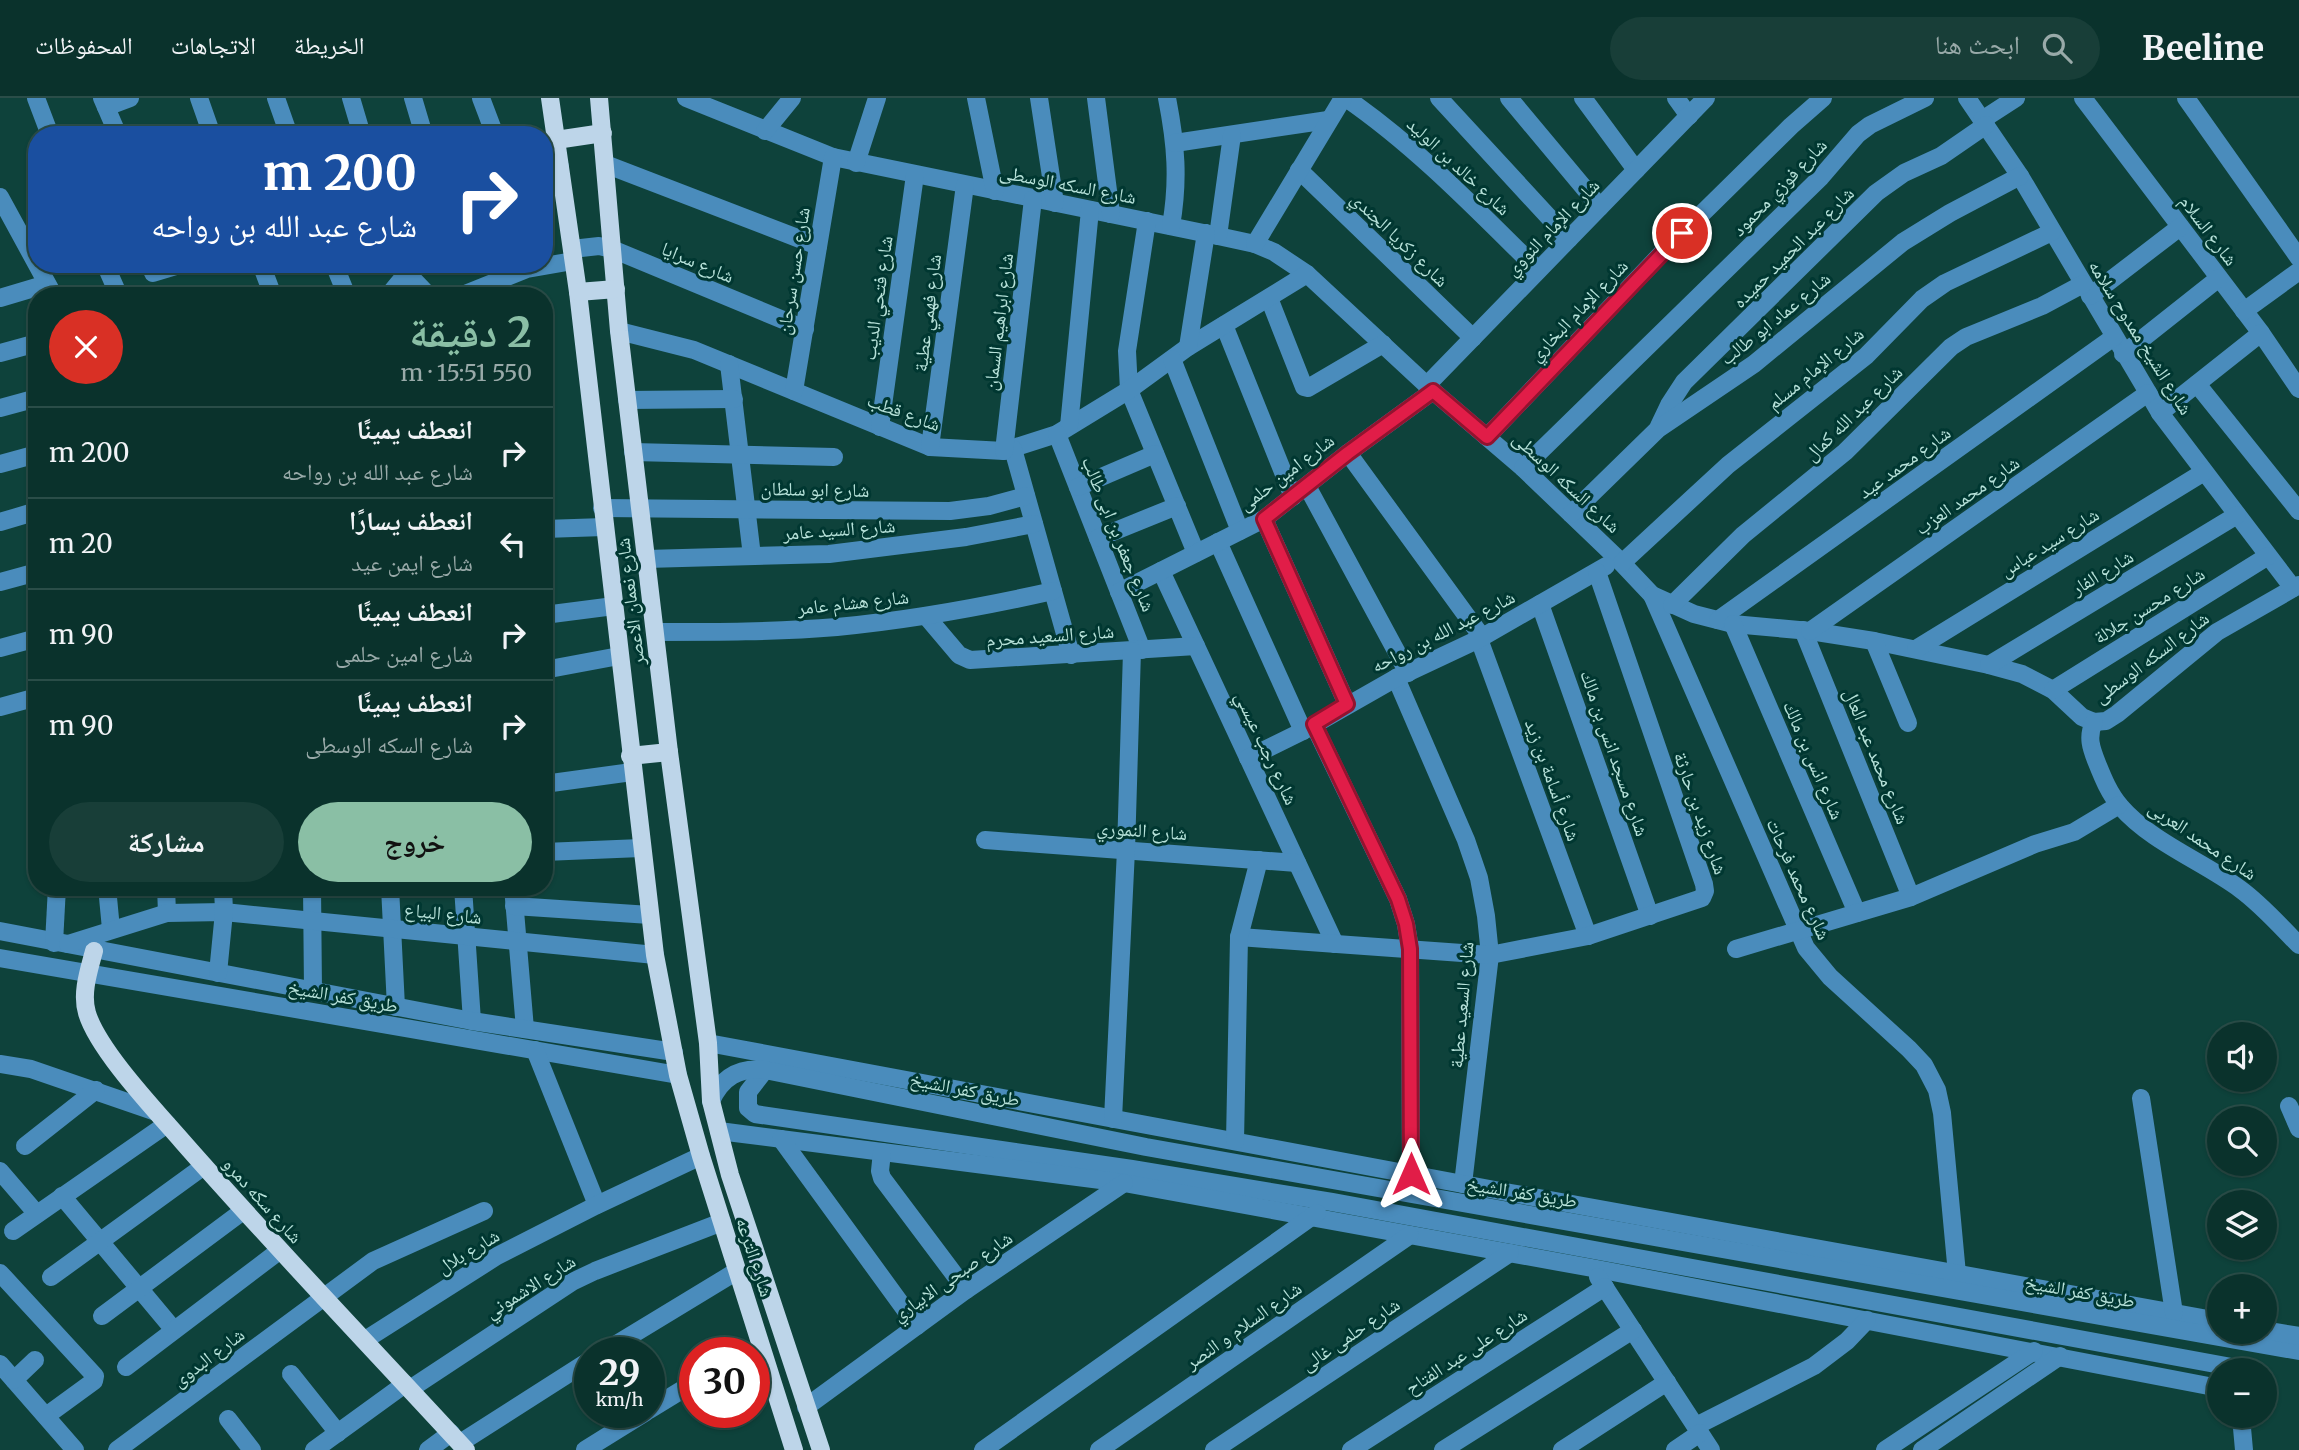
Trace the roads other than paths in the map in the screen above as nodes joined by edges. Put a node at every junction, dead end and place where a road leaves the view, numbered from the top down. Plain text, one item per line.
1 (36, 98) edge
2 (130, 98) edge
3 (199, 98) edge
4 (276, 98) edge
5 (351, 98) edge
6 (413, 98) edge
7 (481, 98) edge
8 (550, 98) edge
9 (599, 98) edge
10 (686, 98) edge
11 (792, 98) edge
12 (877, 98) edge
13 (976, 98) edge
14 (1039, 98) edge
15 (1096, 98) edge
16 (1167, 98) edge
17 (1344, 98) edge
18 (1439, 98) edge
19 (1509, 98) edge
20 (1583, 98) edge
21 (1676, 98) edge
22 (1706, 98) edge
23 (1823, 98) edge
24 (1925, 98) edge
25 (1967, 98) edge
26 (2016, 98) edge
27 (2083, 98) edge
28 (2186, 98) edge
29 (104, 103) edge
30 (1689, 116) junction
31 (1328, 120) junction
32 (1984, 122) junction
33 (47, 126) edge
34 (114, 126) edge
35 (207, 126) edge
36 (286, 126) edge
37 (359, 126) edge
38 (421, 126) edge
39 (492, 126) edge
40 (765, 131) junction
41 (603, 132) junction
42 (1233, 135) junction
43 (556, 140) junction
44 (1175, 143) junction
45 (833, 157) junction
46 (553, 161) edge
47 (856, 163) junction
48 (605, 164) junction
49 (1299, 170) junction
50 (1636, 170) junction
51 (553, 172) edge
52 (915, 175) junction
53 (2020, 176) junction
54 (965, 185) junction
55 (995, 191) junction
56 (0, 197) edge
57 (1033, 199) junction
58 (1055, 203) junction
59 (1600, 207) junction
60 (1090, 210) junction
61 (1111, 214) junction
62 (1147, 221) junction
63 (1171, 226) junction
64 (2180, 227) junction
65 (8, 228) edge
66 (2052, 232) junction
67 (1212, 234) junction
68 (1569, 239) junction
69 (1255, 244) junction
70 (818, 246) junction
71 (612, 249) junction
72 (573, 255) junction
73 (28, 258) edge
74 (2299, 258) edge
75 (553, 262) edge
76 (1538, 270) junction
77 (409, 273) edge
78 (517, 273) edge
79 (1307, 274) junction
80 (504, 277) junction
81 (2219, 278) junction
82 (2296, 279) edge
83 (421, 287) edge
84 (481, 287) edge
85 (505, 287) edge
86 (616, 289) junction
87 (2087, 290) junction
88 (578, 292) junction
89 (28, 294) edge
90 (0, 298) edge
91 (1269, 298) junction
92 (2244, 311) junction
93 (1224, 325) junction
94 (805, 329) junction
95 (620, 331) junction
96 (2261, 333) junction
97 (2114, 337) junction
98 (1473, 338) junction
99 (1383, 344) junction
100 (28, 345) edge
101 (1188, 347) junction
102 (0, 353) edge
103 (2123, 354) junction
104 (1172, 359) junction
105 (729, 364) junction
106 (2197, 384) junction
107 (1430, 388) junction
108 (2299, 389) edge
109 (1129, 390) junction
110 (794, 391) junction
111 (2148, 393) junction
112 (734, 399) junction
113 (28, 400) edge
114 (627, 400) junction
115 (0, 408) edge
116 (2160, 413) junction
117 (880, 427) junction
118 (1658, 429) junction
119 (1063, 430) junction
120 (1487, 437) junction
121 (930, 447) junction
122 (1008, 450) junction
123 (633, 452) junction
124 (1348, 453) junction
125 (740, 454) junction
126 (1155, 454) junction
127 (28, 456) edge
128 (834, 457) dead end
129 (0, 464) edge
130 (1523, 468) junction
131 (2204, 472) junction
132 (1077, 487) junction
133 (1300, 491) junction
134 (1026, 496) junction
135 (1177, 506) junction
136 (602, 508) junction
137 (640, 508) junction
138 (747, 509) junction
139 (2299, 511) edge
140 (28, 514) edge
141 (1571, 514) junction
142 (2237, 515) junction
143 (1264, 519) junction
144 (0, 522) edge
145 (1034, 524) junction
146 (604, 527) junction
147 (553, 529) edge
148 (1240, 531) junction
149 (1098, 538) junction
150 (1218, 542) junction
151 (1196, 553) junction
152 (752, 556) junction
153 (2268, 556) junction
154 (646, 559) junction
155 (1620, 561) junction
156 (1161, 571) junction
157 (1597, 572) junction
158 (28, 574) edge
159 (0, 582) edge
160 (2296, 587) edge
161 (1053, 591) junction
162 (1119, 592) junction
163 (1652, 595) junction
164 (1540, 604) junction
165 (1672, 605) junction
166 (614, 606) junction
167 (553, 614) edge
168 (926, 616) junction
169 (1726, 622) junction
170 (1807, 630) junction
171 (655, 632) junction
172 (1481, 638) junction
173 (28, 640) edge
174 (1874, 641) junction
175 (1196, 646) junction
176 (0, 648) edge
177 (1916, 649) junction
178 (1137, 650) junction
179 (1072, 655) junction
180 (619, 656) junction
181 (1989, 664) junction
182 (553, 668) edge
183 (1402, 676) junction
184 (2053, 690) junction
185 (28, 699) edge
186 (1347, 704) junction
187 (0, 707) edge
188 (2094, 722) junction
189 (1908, 723) dead end
190 (1308, 728) junction
191 (669, 752) junction
192 (1248, 758) junction
193 (631, 764) junction
194 (553, 782) edge
195 (2119, 805) junction
196 (985, 839) dead end
197 (641, 848) junction
198 (1126, 850) junction
199 (553, 852) edge
200 (1259, 860) junction
201 (1297, 863) junction
202 (57, 896) edge
203 (108, 896) edge
204 (166, 896) edge
205 (223, 896) edge
206 (312, 896) edge
207 (391, 896) edge
208 (464, 896) edge
209 (513, 896) edge
210 (1911, 897) junction
211 (514, 906) junction
212 (224, 912) junction
213 (167, 913) junction
214 (1857, 913) junction
215 (650, 915) junction
216 (1650, 916) junction
217 (312, 921) junction
218 (111, 929) junction
219 (393, 929) junction
220 (1798, 930) junction
221 (0, 931) edge
222 (466, 936) junction
223 (1588, 936) junction
224 (1239, 937) junction
225 (516, 941) junction
226 (59, 944) junction
227 (1335, 944) junction
228 (2299, 945) edge
229 (1736, 948) dead end
230 (1410, 949) junction
231 (94, 950) junction
232 (655, 954) junction
233 (1490, 955) junction
234 (0, 958) edge
235 (88, 974) junction
236 (218, 974) junction
237 (313, 991) junction
238 (396, 1006) junction
239 (472, 1021) junction
240 (525, 1029) junction
241 (708, 1043) junction
242 (535, 1050) junction
243 (674, 1052) junction
244 (0, 1064) edge
245 (765, 1070) junction
246 (678, 1075) junction
247 (96, 1090) junction
248 (2141, 1098) dead end
249 (711, 1101) junction
250 (2289, 1106) dead end
251 (161, 1118) junction
252 (1113, 1119) junction
253 (1149, 1125) junction
254 (2299, 1129) edge
255 (719, 1131) junction
256 (780, 1139) junction
257 (1235, 1142) junction
258 (25, 1146) dead end
259 (1146, 1147) junction
260 (882, 1152) junction
261 (701, 1156) junction
262 (204, 1166) junction
263 (0, 1171) edge
264 (1411, 1174) junction
265 (1124, 1183) junction
266 (1463, 1184) junction
267 (1511, 1193) junction
268 (62, 1196) junction
269 (1332, 1202) junction
270 (597, 1205) junction
271 (243, 1211) junction
272 (484, 1211) dead end
273 (1510, 1212) junction
274 (37, 1214) junction
275 (1313, 1216) junction
276 (1603, 1218) junction
277 (722, 1222) junction
278 (13, 1231) dead end
279 (1409, 1235) junction
280 (100, 1241) junction
281 (279, 1251) junction
282 (1510, 1253) junction
283 (1809, 1256) junction
284 (1604, 1270) junction
285 (737, 1271) junction
286 (0, 1273) edge
287 (1956, 1274) junction
288 (51, 1277) dead end
289 (139, 1288) junction
290 (966, 1290) junction
291 (324, 1297) junction
292 (773, 1304) junction
293 (750, 1313) junction
294 (2174, 1313) junction
295 (102, 1317) dead end
296 (1867, 1320) junction
297 (2207, 1323) edge
298 (2194, 1325) junction
299 (917, 1326) junction
300 (174, 1330) junction
301 (1633, 1330) junction
302 (2277, 1332) edge
303 (2299, 1336) edge
304 (628, 1337) edge
305 (365, 1339) junction
306 (2034, 1351) junction
307 (2299, 1351) edge
308 (2060, 1356) junction
309 (35, 1360) dead end
310 (0, 1364) edge
311 (2207, 1364) edge
312 (126, 1367) dead end
313 (574, 1370) edge
314 (291, 1374) dead end
315 (14, 1380) junction
316 (1667, 1382) junction
317 (2207, 1386) edge
318 (408, 1387) junction
319 (806, 1407) junction
320 (46, 1416) junction
321 (228, 1419) dead end
322 (621, 1428) edge
323 (2242, 1428) dead end
324 (1698, 1430) junction
325 (338, 1433) junction
326 (459, 1442) edge
327 (317, 1449) edge
328 (75, 1450) edge
329 (117, 1450) edge
330 (253, 1450) edge
331 (428, 1450) edge
332 (585, 1450) edge
333 (794, 1450) edge
334 (821, 1450) edge
335 (983, 1450) edge
336 (1100, 1450) edge
337 (1214, 1450) edge
338 (1351, 1450) edge
339 (1443, 1450) edge
340 (1562, 1450) edge
341 (1675, 1450) edge
342 (1711, 1450) edge
343 (1885, 1450) edge
344 (1922, 1450) edge
345 (2244, 1450) edge

1 - 33 street
2 - 29 street
3 - 35 street
4 - 36 street
5 - 37 street
6 - 38 street
7 - 39 street
8 - 43 main road, شارع نعمان الاعصر
9 - 41 main road, شارع نعمان الاعصر
10 - 40 street, شارع السكه الوسطى
11 - 40 street
12 - 47 street
13 - 55 street
14 - 58 street
15 - 61 street
16 - 44 street
17 - 31 street
17 - 76 street, شارع خالد بن الوليد
18 - 68 street
19 - 59 street
20 - 50 street
21 - 30 street
22 - 30 street, شارع الإمام النووي
23 - 120 street, شارع الإمام البخاري
24 - 130 street, شارع فوزي محمود
25 - 32 street, شارع الشيخ ممدوح سلامه
26 - 32 street, شارع عبد الحميد حميده
27 - 64 street, شارع السلام
28 - 74 street
29 - 34 street
30 - 50 street, شارع الإمام النووي
31 - 42 street
31 - 49 street
32 - 53 street, شارع الشيخ ممدوح سلامه
32 - 118 street, شارع عبد الحميد حميده
40 - 45 street, شارع السكه الوسطى
41 - 43 main road
41 - 48 main road, شارع نعمان الاعصر
42 - 44 street
42 - 67 street
43 - 46 main road, شارع نعمان الاعصر
44 - 63 street
45 - 47 street, شارع السكه الوسطى
45 - 70 street, شارع حسن سرحان
47 - 52 street, شارع السكه الوسطى
48 - 70 street
48 - 71 main road, شارع نعمان الاعصر
49 - 69 street
49 - 98 street, شارع زكريا الجندي
50 - 59 street, شارع الإمام النووي
51 - 72 main road, شارع نعمان الاعصر
52 - 54 street, شارع السكه الوسطى
52 - 117 street, شارع فتحي الديب
53 - 66 street, شارع الشيخ ممدوح سلامه
53 - 118 street, شارع عماد ابو طالب
54 - 55 street, شارع السكه الوسطى
54 - 121 street, شارع فهمي عطية
55 - 57 street, شارع السكه الوسطى
56 - 65 street
57 - 58 street, شارع السكه الوسطى
57 - 122 street, شارع ابراهيم السمان
58 - 60 street, شارع السكه الوسطى
59 - 68 street, شارع الإمام النووي
60 - 61 street, شارع السكه الوسطى
60 - 119 street
61 - 62 street, شارع السكه الوسطى
62 - 63 street, شارع السكه الوسطى
62 - 109 street
63 - 67 street, شارع السكه الوسطى
64 - 81 street, شارع السلام
64 - 87 street, شارع عبد الله كمال
65 - 73 street
66 - 87 street, شارع الشيخ ممدوح سلامه
66 - 155 street, شارع الإمام مسلم
67 - 69 street, شارع السكه الوسطى
67 - 101 street
68 - 76 street, شارع الإمام النووي
69 - 79 street, شارع السكه الوسطى
70 - 94 street, شارع حسن سرحان
71 - 72 street, شارع سرايا
71 - 86 main road, شارع نعمان الاعصر
71 - 94 street, شارع سرايا
72 - 75 street, شارع سرايا
72 - 88 main road, شارع نعمان الاعصر
76 - 98 street, شارع الإمام النووي
77 - 83 street
78 - 80 street, شارع سرايا
79 - 91 street, شارع قطب
79 - 99 street, شارع السكه الوسطى
80 - 84 street, شارع سرايا
80 - 85 street
81 - 92 street, شارع السلام
81 - 103 street
82 - 92 street
86 - 88 main road
86 - 95 main road, شارع نعمان الاعصر
87 - 97 street, شارع الشيخ ممدوح سلامه
87 - 165 street, شارع عبد الله كمال
88 - 136 main road, شارع نعمان الاعصر
89 - 90 street
91 - 93 street, شارع قطب
91 - 99 street
92 - 96 street, شارع السلام
93 - 101 street, شارع قطب
93 - 133 street, شارع السعيد عطية
94 - 110 street, شارع حسن سرحان
95 - 105 street, شارع قطب
95 - 114 main road, شارع نعمان الاعصر
96 - 106 street
96 - 108 street, شارع السلام
97 - 103 street, شارع الشيخ ممدوح سلامه
97 - 169 street, شارع محمد عيد
98 - 107 street, شارع الإمام النووي
99 - 107 street, شارع السكه الوسطى
100 - 102 street
101 - 104 street, شارع قطب
103 - 111 street, شارع الشيخ ممدوح سلامه
104 - 109 street, شارع قطب
104 - 148 street
105 - 110 street, شارع قطب
105 - 112 street
106 - 116 street
106 - 139 street
107 - 120 street, شارع السكه الوسطى
107 - 124 street, شارع امين حلمى
109 - 119 street, شارع قطب
109 - 126 street
110 - 117 street, شارع قطب
111 - 116 street, شارع الشيخ ممدوح سلامه
111 - 170 street, شارع محمد العزب
112 - 114 street
112 - 125 street
113 - 115 street
114 - 123 main road, شارع نعمان الاعصر
116 - 131 street, شارع الشيخ ممدوح سلامه
117 - 121 street, شارع قطب
118 - 141 street, شارع عماد ابو طالب
119 - 122 street, شارع قطب
119 - 132 street, شارع جعفر بن ابى طالب
120 - 130 street, شارع السكه الوسطى
121 - 122 street, شارع قطب
122 - 134 street
123 - 125 street
123 - 137 main road, شارع نعمان الاعصر
124 - 133 street, شارع امين حلمى
124 - 172 street, شارع أسامة بن زيد
125 - 128 street
125 - 138 street
126 - 132 street
126 - 135 street
127 - 129 street
130 - 141 street, شارع السكه الوسطى
131 - 142 street, شارع الشيخ ممدوح سلامه
131 - 177 street, شارع سيد عباس
132 - 149 street, شارع جعفر بن ابى طالب
133 - 143 street, شارع امين حلمى
133 - 183 street, شارع السعيد عطية
134 - 138 street, شارع ابو سلطان
134 - 145 street
135 - 149 street
135 - 151 street
136 - 137 street, شارع ابو سلطان
136 - 146 main road, شارع نعمان الاعصر
137 - 138 street, شارع ابو سلطان
137 - 154 main road, شارع نعمان الاعصر
138 - 152 street
140 - 144 street
141 - 155 street, شارع السكه الوسطى
142 - 153 street, شارع الشيخ ممدوح سلامه
142 - 181 street, شارع الفار
143 - 148 street, شارع امين حلمى
143 - 186 street
145 - 152 street, شارع السيد عامر
145 - 161 street
146 - 147 street
146 - 166 main road, شارع نعمان الاعصر
148 - 150 street, شارع امين حلمى
149 - 162 street, شارع جعفر بن ابى طالب
150 - 151 street, شارع امين حلمى
150 - 190 street
151 - 156 street, شارع امين حلمى
152 - 154 street, شارع السيد عامر
153 - 160 street, شارع الشيخ ممدوح سلامه
153 - 184 street, شارع محسن جلالة
154 - 171 main road, شارع نعمان الاعصر
155 - 157 street, شارع عبد الله بن رواحه
155 - 163 street, شارع السكه الوسطى
156 - 162 street, شارع امين حلمى
156 - 175 street, شارع رجب عيسي
157 - 164 street, شارع عبد الله بن رواحه
157 - 216 street, شارع زيد بن حارثة
158 - 159 street
160 - 188 street, شارع السكه الوسطى
161 - 168 street, شارع هشام عامر
161 - 179 street
162 - 178 street, شارع جعفر بن ابى طالب
163 - 165 street, شارع السكه الوسطى
163 - 220 street, شارع محمد فرحات
164 - 172 street, شارع عبد الله بن رواحه
164 - 216 street, شارع مسجد انس بن مالك
165 - 169 street, شارع السكه الوسطى
166 - 167 street
166 - 180 main road, شارع نعمان الاعصر
168 - 171 street, شارع هشام عامر
168 - 179 street, شارع السعيد محرم
169 - 170 street, شارع السكه الوسطى
169 - 214 street, شارع انس بن مالك
170 - 174 street, شارع السكه الوسطى
170 - 210 street, شارع محمد عبد العال
171 - 191 main road, شارع نعمان الاعصر
172 - 183 street, شارع عبد الله بن رواحه
172 - 223 street, شارع أسامة بن زيد
173 - 176 street
174 - 177 street, شارع السكه الوسطى
174 - 189 street
175 - 178 street, شارع السعيد محرم
175 - 192 street, شارع رجب عيسي
177 - 181 street, شارع السكه الوسطى
178 - 179 street, شارع السعيد محرم
178 - 198 street
180 - 182 street
180 - 193 main road, شارع نعمان الاعصر
181 - 184 street, شارع السكه الوسطى
183 - 186 street, شارع عبد الله بن رواحه
183 - 233 street, شارع السعيد عطية
184 - 188 street, شارع السكه الوسطى
185 - 187 street
186 - 190 street, شارع عبد الله بن رواحه
188 - 195 street, شارع محمد العربى
190 - 192 street, شارع عبد الله بن رواحه
190 - 230 street
191 - 193 main road
191 - 241 main road, شارع نعمان الاعصر
192 - 201 street, شارع رجب عيسي
193 - 194 street
193 - 197 main road, شارع نعمان الاعصر
195 - 210 street
195 - 228 street, شارع محمد العربى
196 - 198 street, شارع النموري
197 - 199 street
197 - 215 main road, شارع نعمان الاعصر
198 - 200 street, شارع النموري
198 - 252 street
200 - 201 street, شارع النموري
200 - 224 street
201 - 227 street, شارع رجب عيسي
202 - 226 street
203 - 218 street
204 - 213 street
205 - 212 street
206 - 217 street
207 - 219 street
208 - 222 street
209 - 211 street
210 - 214 street
211 - 215 street
211 - 225 street
212 - 213 street, شارع البياع
212 - 217 street, شارع البياع
212 - 236 street
213 - 218 street, شارع البياع
214 - 220 street
215 - 232 main road, شارع نعمان الاعصر
216 - 223 street, شارع زيد بن حارثة
217 - 219 street, شارع البياع
217 - 237 street
218 - 226 street, شارع البياع
219 - 222 street, شارع البياع
219 - 238 street
220 - 229 street
220 - 287 street, شارع محمد فرحات
221 - 226 street, طريق كفر الشيخ
222 - 225 street, شارع البياع
222 - 239 street
223 - 233 street, شارع زيد بن حارثة
224 - 227 street, شارع زيد بن حارثة
224 - 257 street
225 - 232 street, شارع البياع
225 - 240 street
226 - 231 street, طريق كفر الشيخ
227 - 230 street, شارع زيد بن حارثة
230 - 233 street, شارع زيد بن حارثة
230 - 264 street
231 - 235 main road, شارع سكه دمرو
231 - 236 street, طريق كفر الشيخ
232 - 243 main road, شارع نعمان الاعصر
233 - 266 street, شارع السعيد عطية
234 - 235 street, طريق كفر الشيخ
235 - 242 street, طريق كفر الشيخ
235 - 251 main road, شارع سكه دمرو
236 - 237 street, طريق كفر الشيخ
237 - 238 street, طريق كفر الشيخ
238 - 239 street, طريق كفر الشيخ
239 - 240 street, طريق كفر الشيخ
240 - 243 street, طريق كفر الشيخ
241 - 249 main road, شارع نعمان الاعصر
241 - 252 street, طريق كفر الشيخ
242 - 246 street, طريق كفر الشيخ
242 - 270 street
243 - 246 main road, شارع نعمان الاعصر
244 - 247 street
245 - 249 street, طريق كفر الشيخ
245 - 259 street, طريق كفر الشيخ
245 - 269 street
246 - 261 main road, شارع الترعه
247 - 251 street
247 - 258 street
248 - 294 street
249 - 255 main road, شارع الترعه
250 - 254 street
251 - 262 main road, شارع سكه دمرو
251 - 268 street
252 - 253 street, طريق كفر الشيخ
253 - 257 street, طريق كفر الشيخ
253 - 259 street
255 - 256 street
255 - 292 main road, شارع الترعه
256 - 260 street
256 - 299 street
257 - 264 street, طريق كفر الشيخ
259 - 273 street, طريق كفر الشيخ
260 - 265 street
260 - 290 street
261 - 270 street, شارع بلال
261 - 277 main road, شارع الترعه
262 - 271 main road, شارع سكه دمرو
262 - 280 street
263 - 274 street
264 - 266 street, طريق كفر الشيخ
265 - 275 street
265 - 290 street, شارع صبحى الابياري
266 - 267 street, طريق كفر الشيخ
267 - 273 street
267 - 276 street, طريق كفر الشيخ
268 - 274 street
268 - 280 street
269 - 275 street
269 - 284 street
270 - 305 street, شارع بلال
271 - 281 main road, شارع سكه دمرو
271 - 289 street
272 - 291 street, شارع البدوى
273 - 276 street, طريق كفر الشيخ
274 - 278 street
275 - 279 street
275 - 335 street
276 - 283 street, طريق كفر الشيخ
277 - 285 main road, شارع الترعه
277 - 318 street, شارع الاشموني
279 - 282 street
279 - 336 street, شارع السلام و النصر
280 - 288 street
280 - 289 street
281 - 291 main road, شارع سكه دمرو
281 - 300 street
282 - 284 street
282 - 337 street, شارع حلمى غالى
283 - 287 street, طريق كفر الشيخ
283 - 298 street, طريق كفر الشيخ
284 - 296 street
284 - 301 street
284 - 311 street
284 - 338 street, شارع على عبد الفتاح
285 - 293 main road, شارع الترعه
285 - 304 street
286 - 320 street
287 - 294 street, طريق كفر الشيخ
289 - 295 street
289 - 300 street
290 - 299 street, شارع صبحى الابياري
291 - 305 main road, شارع سكه دمرو
291 - 329 street, شارع البدوى
292 - 293 main road
292 - 319 main road, شارع الترعه
293 - 333 main road, شارع الترعه
294 - 298 street, طريق كفر الشيخ
296 - 306 street
296 - 324 street
297 - 298 street, طريق كفر الشيخ
298 - 307 street, طريق كفر الشيخ
299 - 319 street, شارع صبحى الابياري
300 - 312 street
301 - 316 street
301 - 339 street
302 - 303 street
305 - 318 main road, شارع سكه دمرو
306 - 308 street
306 - 343 street
308 - 317 street
308 - 344 street
309 - 315 street
310 - 315 street
313 - 326 street
314 - 325 street
315 - 320 street
316 - 324 street
316 - 340 street
318 - 325 street, شارع الاشموني
318 - 326 main road, شارع سكه دمرو
319 - 334 main road, شارع الترعه
320 - 328 street
321 - 330 street
322 - 332 street
323 - 345 street
324 - 341 street
324 - 342 street
325 - 327 street, شارع الاشموني
326 - 331 street

